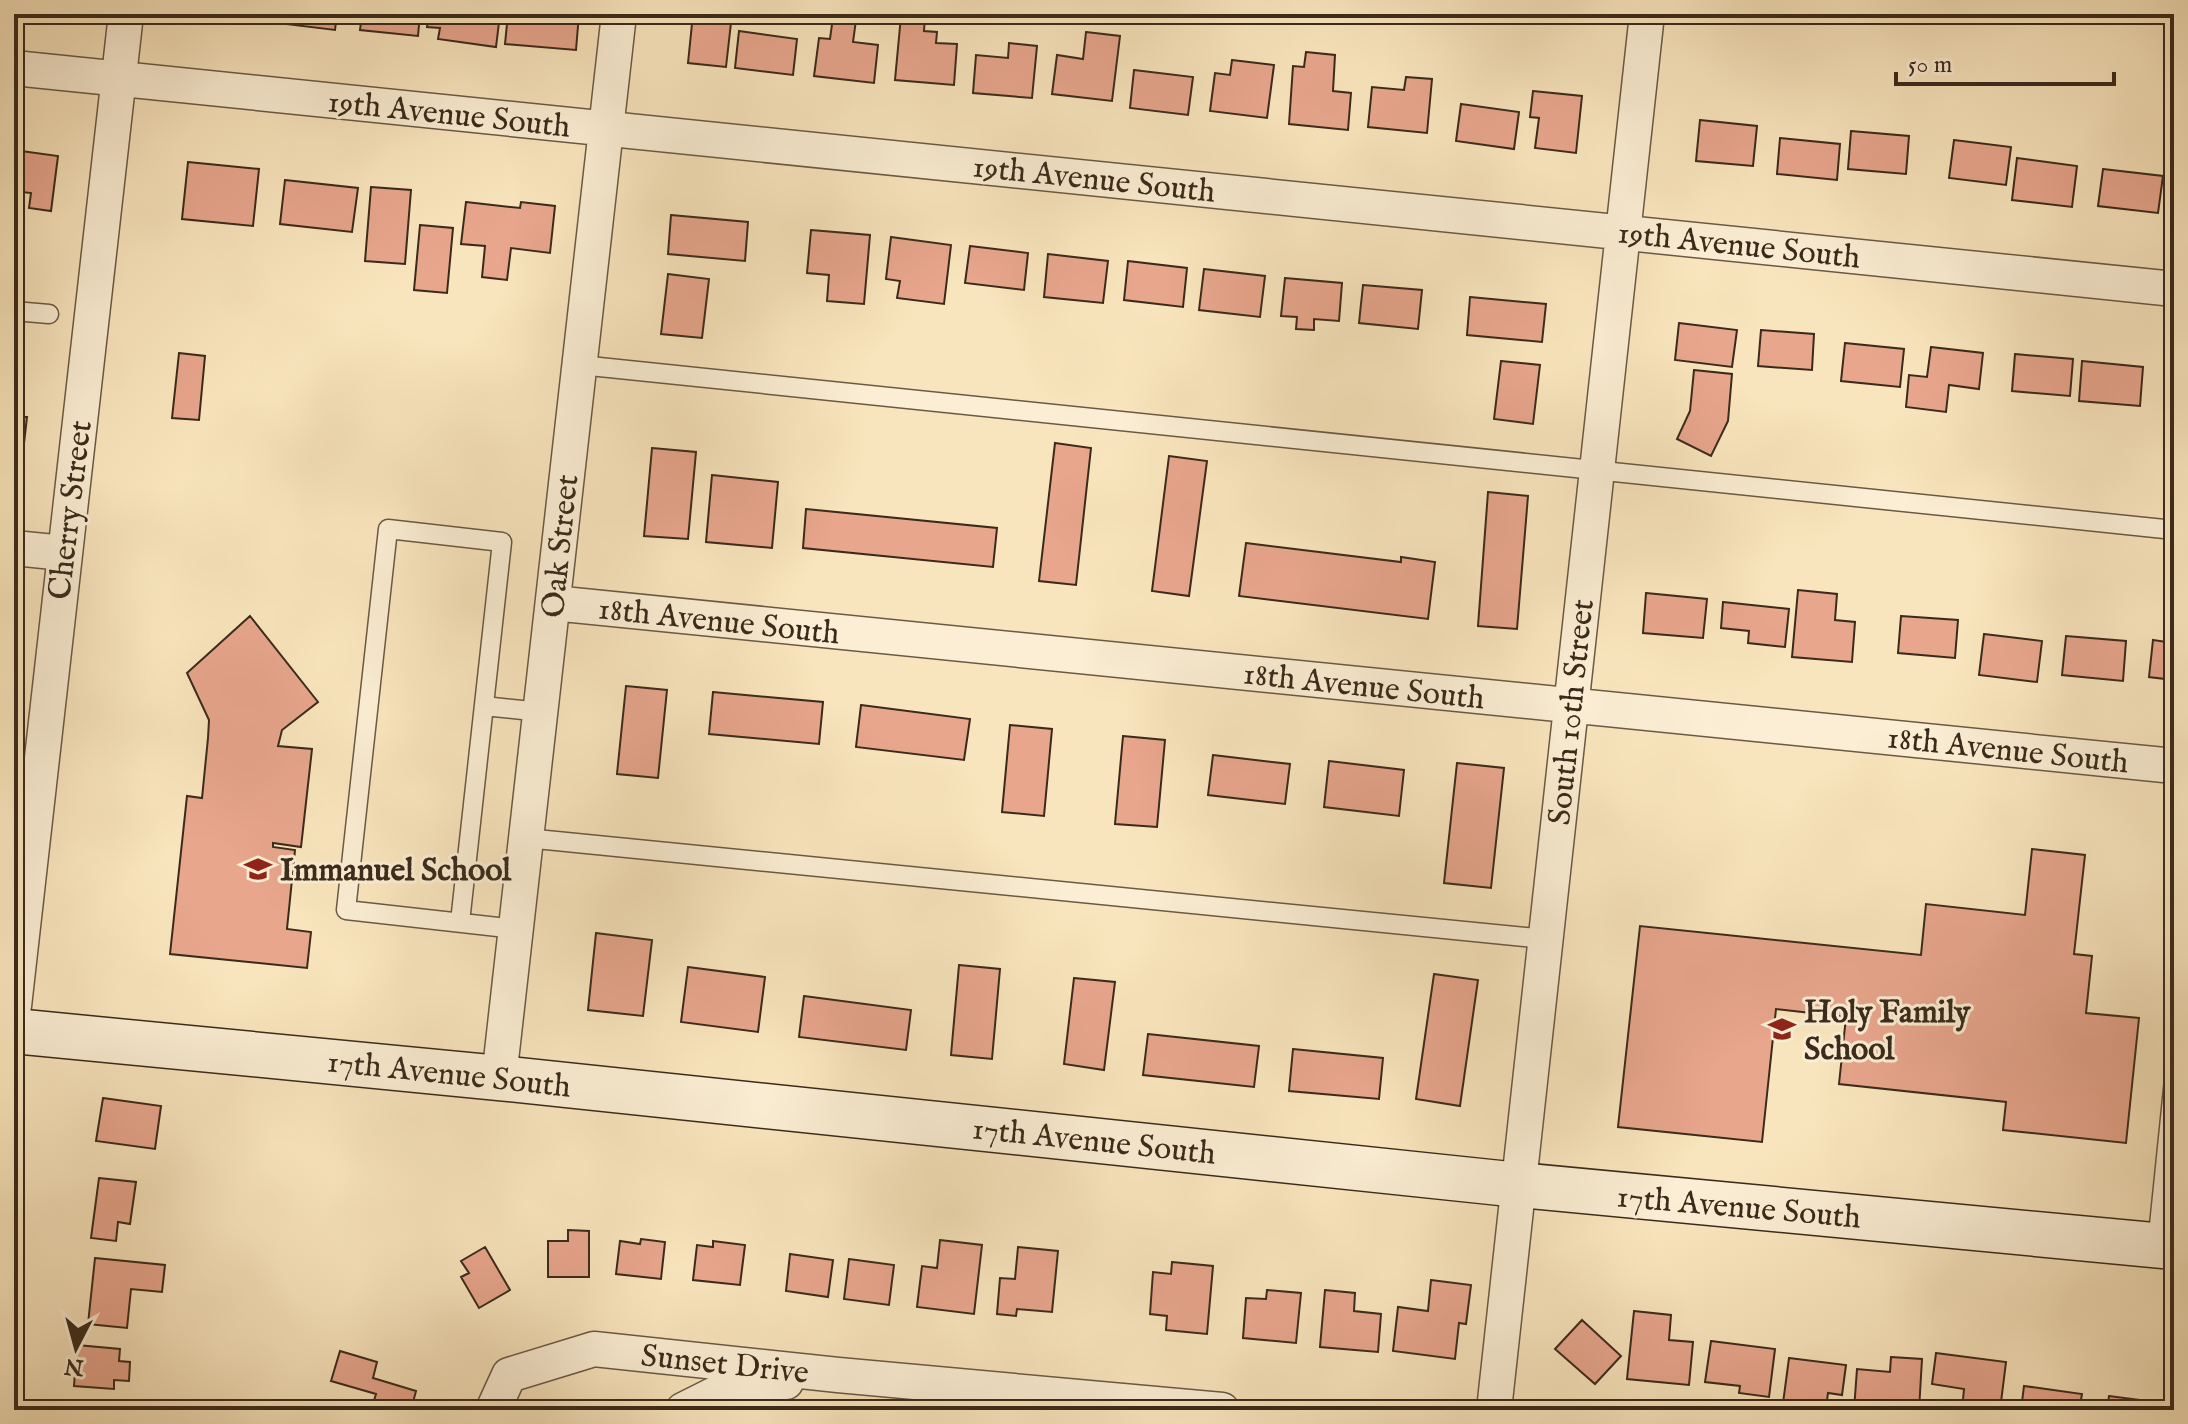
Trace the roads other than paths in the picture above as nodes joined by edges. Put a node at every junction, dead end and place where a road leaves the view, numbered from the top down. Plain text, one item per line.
1 (126, 14) edge
2 (619, 14) edge
3 (1647, 14) edge
4 (2159, 14) edge
5 (2174, 16) edge
6 (14, 68) edge
7 (119, 79) junction
8 (606, 128) junction
9 (1623, 232) junction
10 (2174, 289) edge
11 (14, 311) edge
12 (49, 314) dead end
13 (580, 365) junction
14 (1596, 470) junction
15 (2174, 530) edge
16 (14, 548) edge
17 (64, 553) junction
18 (553, 603) junction
19 (1570, 705) junction
20 (484, 706) junction
21 (541, 712) junction
22 (2174, 766) edge
23 (526, 838) junction
24 (460, 922) junction
25 (516, 929) junction
26 (1545, 939) junction
27 (14, 1006) edge
28 (14, 1031) edge
29 (499, 1078) junction
30 (2174, 1079) edge
31 (2170, 1167) edge
32 (1519, 1185) junction
33 (2166, 1246) edge
34 (838, 1375) junction
35 (493, 1410) edge
36 (683, 1410) edge
37 (1222, 1410) edge
38 (1494, 1410) edge

1 - 7 street, Cherry Street
2 - 8 street, Oak Street
3 - 9 street, South 10th Street
4 - 5 lane
6 - 7 street, 19th Avenue South
7 - 8 street, 19th Avenue South
7 - 17 street, Cherry Street
8 - 9 street, 19th Avenue South
8 - 13 street, Oak Street
9 - 10 street, 19th Avenue South
9 - 14 street, South 10th Street
11 - 12 lane
13 - 14 lane
13 - 18 street, Oak Street
14 - 15 lane
14 - 19 street, South 10th Street
16 - 17 street
17 - 27 street, Cherry Street
18 - 19 street, 18th Avenue South
18 - 21 street, Oak Street
19 - 22 street, 18th Avenue South
19 - 26 street, South 10th Street
20 - 21 lane
20 - 24 lane
20 - 24 lane
21 - 23 street, Oak Street
23 - 25 street, Oak Street
23 - 26 lane
24 - 25 lane
25 - 29 street, Oak Street
26 - 32 street, South 10th Street
28 - 29 street, 17th Avenue South
29 - 32 street, 17th Avenue South
30 - 31 lane
31 - 33 lane
32 - 33 street, 17th Avenue South
32 - 38 street, South 10th Street
34 - 35 street, Sunset Drive
34 - 36 street
34 - 37 street, Sunset Drive

